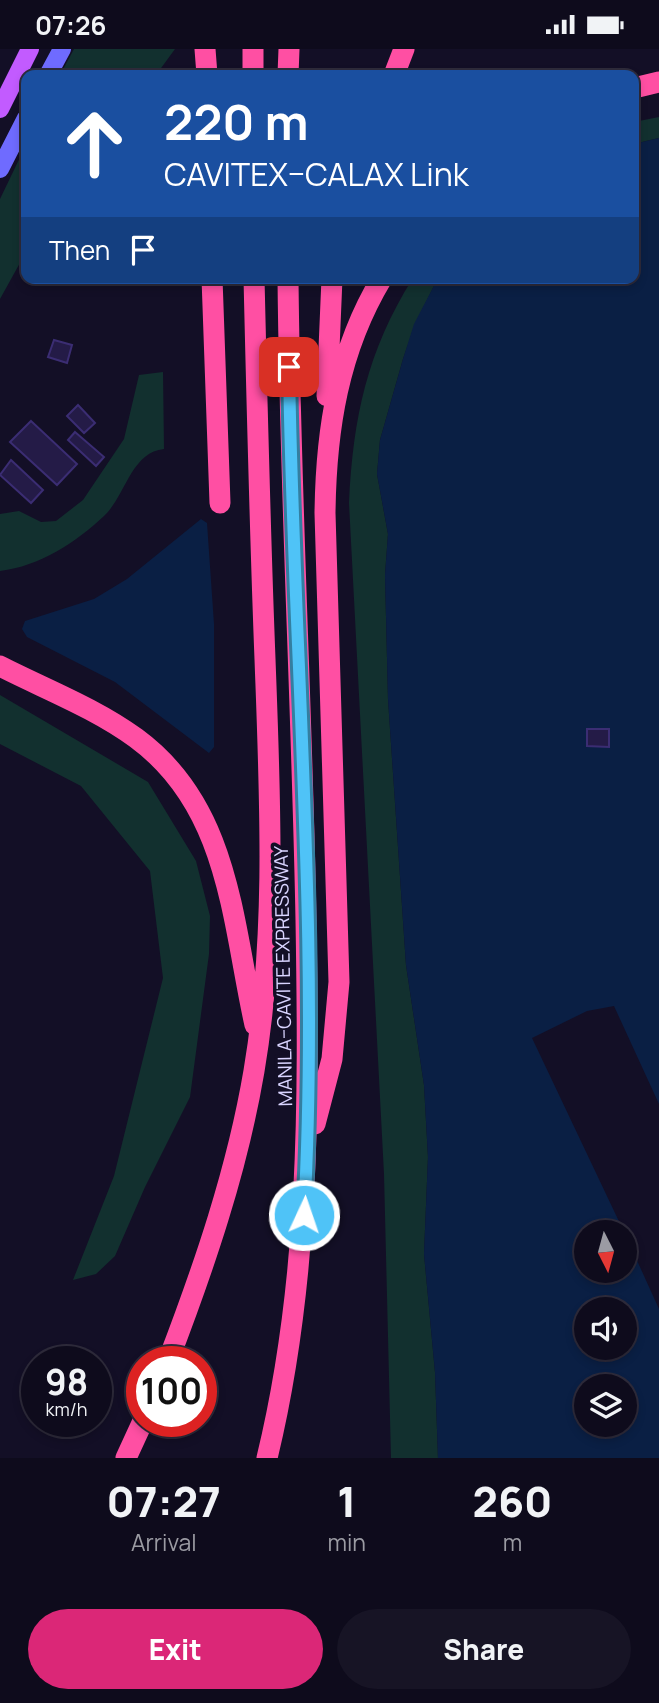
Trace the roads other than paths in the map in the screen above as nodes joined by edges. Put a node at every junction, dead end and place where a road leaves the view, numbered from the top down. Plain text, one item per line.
1 (30, 49) edge
2 (62, 49) edge
3 (205, 49) edge
4 (254, 49) edge
5 (289, 49) edge
6 (404, 49) edge
7 (51, 70) edge
8 (207, 70) edge
9 (253, 70) edge
10 (288, 70) edge
11 (396, 70) edge
12 (659, 82) edge
13 (639, 87) edge
14 (0, 109) edge
15 (21, 128) edge
16 (0, 169) edge
17 (212, 284) edge
18 (254, 284) edge
19 (288, 284) edge
20 (332, 284) edge
21 (379, 284) edge
22 (327, 443) junction
23 (220, 503) dead end
24 (0, 666) edge
25 (258, 1042) junction
26 (307, 1153) junction
27 (174, 1346) edge
28 (136, 1437) edge
29 (127, 1458) edge
30 (268, 1458) edge

1 - 14 main road
2 - 7 main road
3 - 8 highway
4 - 9 highway
5 - 10 highway
6 - 11 highway
12 - 13 highway
15 - 16 main road
17 - 23 highway
18 - 25 highway, MANILA–CAVITE EXPRESSWAY
19 - 26 highway, MANILA–CAVITE EXPRESSWAY
20 - 22 highway
21 - 22 highway
22 - 26 highway
24 - 25 highway
25 - 27 highway, MANILA–CAVITE EXPRESSWAY
26 - 30 highway, MANILA–CAVITE EXPRESSWAY
28 - 29 highway

